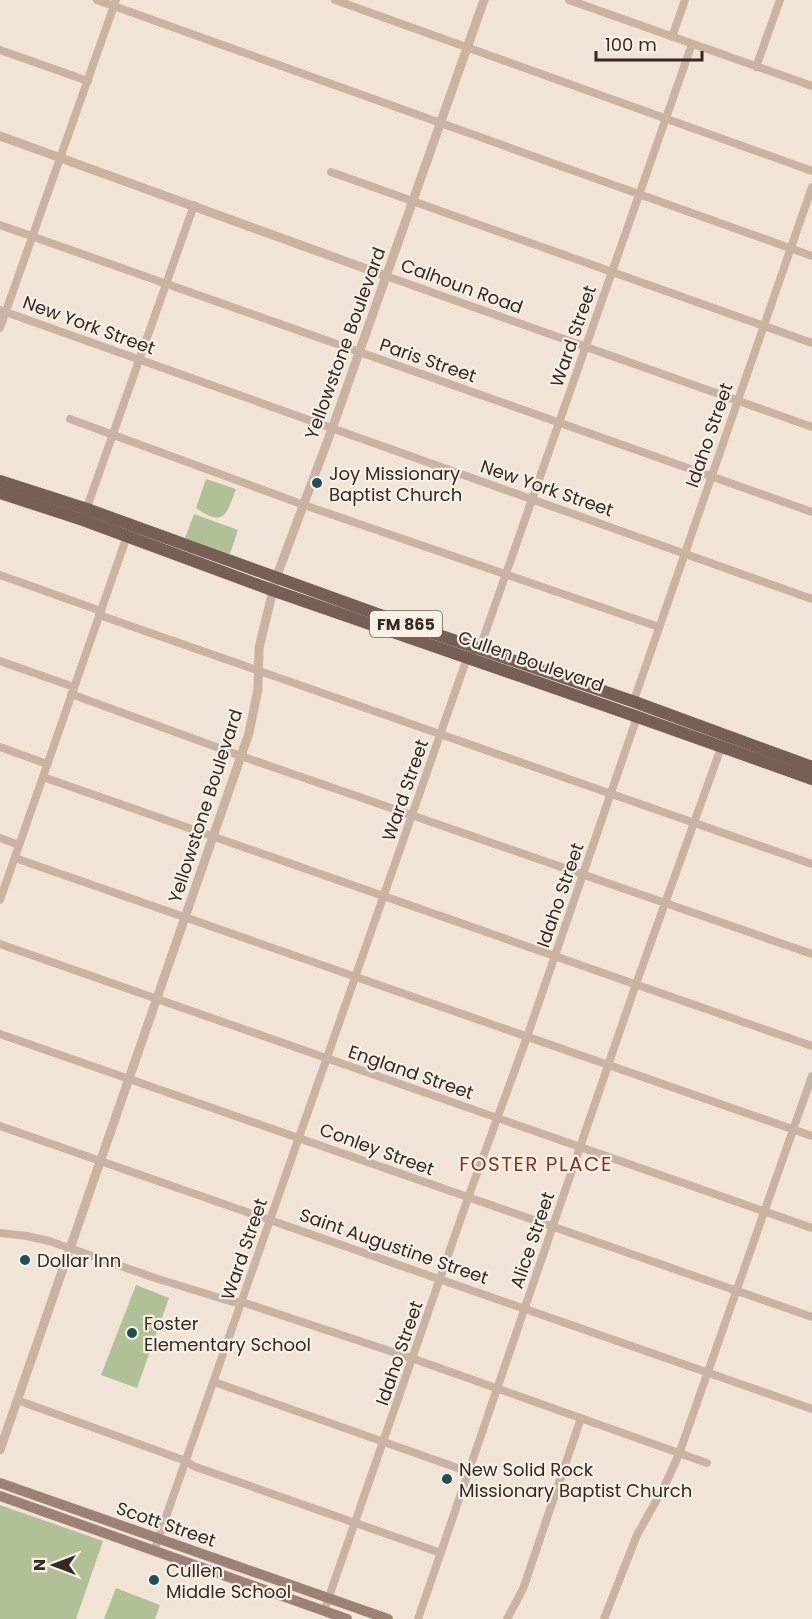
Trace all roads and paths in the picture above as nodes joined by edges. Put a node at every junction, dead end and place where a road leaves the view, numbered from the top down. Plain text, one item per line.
1 (97, 0) edge
2 (335, 0) edge
3 (484, 0) edge
4 (569, 0) edge
5 (685, 0) edge
6 (780, 0) edge
7 (115, 3) edge
8 (587, 3) edge
9 (672, 37) junction
10 (692, 44) junction
11 (467, 47) junction
12 (0, 50) edge
13 (756, 67) junction
14 (88, 81) junction
15 (812, 86) edge
16 (666, 119) junction
17 (439, 124) junction
18 (0, 136) edge
19 (60, 158) junction
20 (812, 171) edge
21 (331, 172) dead end
22 (812, 187) edge
23 (639, 194) junction
24 (413, 201) junction
25 (194, 205) junction
26 (0, 225) edge
27 (32, 236) junction
28 (791, 248) junction
29 (812, 256) edge
30 (612, 272) junction
31 (386, 276) junction
32 (166, 285) junction
33 (3, 311) edge
34 (762, 325) junction
35 (0, 328) edge
36 (812, 343) edge
37 (585, 348) junction
38 (359, 352) junction
39 (140, 359) junction
40 (737, 401) junction
41 (70, 418) dead end
42 (559, 422) junction
43 (812, 427) edge
44 (332, 429) junction
45 (113, 435) junction
46 (711, 477) junction
47 (0, 481) edge
48 (0, 493) edge
49 (532, 499) junction
50 (304, 505) junction
51 (812, 512) edge
52 (85, 515) junction
53 (128, 531) junction
54 (685, 552) junction
55 (0, 575) edge
56 (505, 575) junction
57 (276, 578) junction
58 (272, 590) junction
59 (812, 599) edge
60 (100, 613) junction
61 (378, 620) junction
62 (659, 627) junction
63 (478, 649) junction
64 (467, 658) junction
65 (0, 661) edge
66 (257, 669) junction
67 (554, 681) junction
68 (73, 691) junction
69 (632, 701) junction
70 (635, 716) junction
71 (441, 734) junction
72 (723, 742) junction
73 (0, 747) edge
74 (241, 756) junction
75 (47, 764) junction
76 (812, 767) edge
77 (43, 777) junction
78 (812, 779) edge
79 (612, 793) junction
80 (413, 815) junction
81 (694, 823) junction
82 (214, 837) junction
83 (0, 838) edge
84 (20, 845) junction
85 (15, 858) junction
86 (812, 864) edge
87 (584, 873) junction
88 (383, 895) junction
89 (0, 900) edge
90 (666, 903) junction
91 (184, 918) junction
92 (0, 944) edge
93 (812, 954) edge
94 (555, 956) junction
95 (355, 976) junction
96 (636, 984) junction
97 (156, 999) junction
98 (0, 1034) edge
99 (527, 1037) junction
100 (812, 1046) edge
101 (328, 1059) junction
102 (609, 1065) junction
103 (812, 1076) edge
104 (128, 1079) junction
105 (497, 1118) junction
106 (0, 1126) edge
107 (794, 1129) junction
108 (812, 1136) edge
109 (299, 1137) junction
110 (580, 1146) junction
111 (100, 1161) junction
112 (468, 1198) junction
113 (765, 1212) junction
114 (270, 1219) junction
115 (553, 1227) junction
116 (812, 1228) edge
117 (0, 1233) edge
118 (69, 1248) junction
119 (441, 1279) junction
120 (737, 1292) junction
121 (242, 1302) junction
122 (525, 1308) junction
123 (812, 1317) edge
124 (414, 1359) junction
125 (709, 1373) junction
126 (214, 1382) junction
127 (497, 1390) junction
128 (17, 1400) junction
129 (812, 1409) edge
130 (581, 1418) junction
131 (384, 1441) junction
132 (0, 1450) edge
133 (679, 1454) junction
134 (186, 1461) junction
135 (706, 1463) dead end
136 (469, 1472) junction
137 (0, 1483) edge
138 (0, 1496) edge
139 (91, 1515) junction
140 (356, 1523) junction
141 (87, 1527) junction
142 (158, 1539) junction
143 (154, 1551) junction
144 (441, 1553) junction
145 (328, 1598) junction
146 (324, 1611) junction
147 (347, 1619) edge
148 (388, 1619) edge
149 (418, 1619) edge
150 (507, 1619) edge
151 (604, 1619) edge

1 - 7 street
2 - 11 street
3 - 11 street, Yellowstone Boulevard
4 - 8 street
5 - 9 street
6 - 13 street
7 - 14 street
7 - 17 street
8 - 9 street
9 - 10 street
10 - 13 street
10 - 16 street, Ward Street
11 - 16 street
11 - 17 street, Yellowstone Boulevard
12 - 14 street
13 - 15 street
14 - 19 street
16 - 20 street
16 - 23 street, Ward Street
17 - 23 street
17 - 24 street, Yellowstone Boulevard
18 - 19 street, Calhoun Road
19 - 25 street, Calhoun Road
19 - 27 street
21 - 24 street
22 - 28 street, Idaho Street
23 - 28 street
23 - 30 street, Ward Street
24 - 30 street
24 - 31 street, Yellowstone Boulevard
25 - 31 street, Calhoun Road
25 - 32 street
26 - 27 street, Paris Street
27 - 32 street, Paris Street
27 - 33 street
28 - 29 street
28 - 34 street, Idaho Street
30 - 34 street
30 - 37 street, Ward Street
31 - 37 street, Calhoun Road
31 - 38 street, Yellowstone Boulevard
32 - 38 street, Paris Street
32 - 39 street
33 - 35 street
33 - 39 street, New York Street
34 - 36 street
34 - 40 street, Idaho Street
37 - 40 street, Calhoun Road
37 - 42 street, Ward Street
38 - 42 street, Paris Street
38 - 44 street, Yellowstone Boulevard
39 - 44 street, New York Street
39 - 45 street
40 - 43 street, Calhoun Road
40 - 46 street, Idaho Street
41 - 45 street
42 - 46 street, Paris Street
42 - 49 street, Ward Street
44 - 49 street, New York Street
44 - 50 street, Yellowstone Boulevard
45 - 50 street
45 - 52 street
46 - 51 street, Paris Street
46 - 54 street, Idaho Street
47 - 52 main road, Cullen Boulevard / FM 865
48 - 52 main road, Cullen Boulevard / FM 865
49 - 54 street, New York Street
49 - 56 street, Ward Street
50 - 56 street
50 - 57 street, Yellowstone Boulevard
52 - 53 main road, Cullen Boulevard / FM 865
53 - 57 main road, Cullen Boulevard / FM 865
53 - 58 main road, Cullen Boulevard / FM 865
53 - 60 street
54 - 59 street, New York Street
54 - 62 street, Idaho Street
55 - 60 street
56 - 62 street
56 - 63 street, Ward Street
57 - 58 street, Yellowstone Boulevard
57 - 61 main road, Cullen Boulevard / FM 865
58 - 61 main road, Cullen Boulevard / FM 865
58 - 66 street, Yellowstone Boulevard
60 - 66 street
60 - 68 street
61 - 63 main road, Cullen Boulevard / FM 865
61 - 64 main road, Cullen Boulevard / FM 865
62 - 69 street, Idaho Street
63 - 64 street
63 - 67 main road, Cullen Boulevard / FM 865
64 - 67 main road, Cullen Boulevard / FM 865
64 - 71 street, Ward Street
65 - 68 street
66 - 71 street
66 - 74 street, Yellowstone Boulevard
67 - 69 main road, Cullen Boulevard / FM 865
67 - 70 main road, Cullen Boulevard / FM 865
68 - 74 street
68 - 75 street
69 - 70 street, Idaho Street
69 - 72 main road, Cullen Boulevard / FM 865
70 - 72 main road, Cullen Boulevard / FM 865
70 - 79 street, Idaho Street
71 - 79 street
71 - 80 street, Ward Street
72 - 76 main road, Cullen Boulevard / FM 865
72 - 78 main road, Cullen Boulevard / FM 865
72 - 81 street, Alice Street
73 - 75 street
74 - 80 street
74 - 82 street, Yellowstone Boulevard
75 - 77 street
77 - 82 street
77 - 84 street
79 - 81 street
79 - 87 street, Idaho Street
80 - 87 street
80 - 88 street, Ward Street
81 - 86 street
81 - 90 street, Alice Street
82 - 88 street
82 - 91 street, Yellowstone Boulevard
83 - 84 street
84 - 85 street
85 - 89 street
85 - 91 street
87 - 90 street
87 - 94 street, Idaho Street
88 - 94 street
88 - 95 street, Ward Street
90 - 93 street
90 - 96 street, Alice Street
91 - 95 street
91 - 97 street, Yellowstone Boulevard
92 - 97 street, England Street
94 - 96 street
94 - 99 street, Idaho Street
95 - 99 street
95 - 101 street, Ward Street
96 - 100 street
96 - 102 street, Alice Street
97 - 101 street, England Street
97 - 104 street, Yellowstone Boulevard
98 - 104 street, Conley Street
99 - 102 street
99 - 105 street, Idaho Street
101 - 105 street, England Street
101 - 109 street, Ward Street
102 - 107 street
102 - 110 street, Alice Street
103 - 107 street
104 - 109 street, Conley Street
104 - 111 street, Yellowstone Boulevard
105 - 110 street, England Street
105 - 112 street, Idaho Street
106 - 111 street, Saint Augustine Street
107 - 108 street
107 - 113 street
109 - 112 street, Conley Street
109 - 114 street, Ward Street
110 - 113 street, England Street
110 - 115 street, Alice Street
111 - 114 street, Saint Augustine Street
111 - 118 street, Yellowstone Boulevard
112 - 115 street, Conley Street
112 - 119 street, Idaho Street
113 - 116 street, England Street
113 - 120 street
114 - 119 street, Saint Augustine Street
114 - 121 street, Ward Street
115 - 120 street, Conley Street
115 - 122 street, Alice Street
117 - 118 street
118 - 121 street
118 - 128 street, Yellowstone Boulevard
119 - 122 street, Saint Augustine Street
119 - 124 street, Idaho Street
120 - 123 street, Conley Street
120 - 125 street
121 - 124 street
121 - 126 street, Ward Street
122 - 125 street, Saint Augustine Street
122 - 127 street, Alice Street
124 - 127 street
124 - 131 street, Idaho Street
125 - 129 street, Saint Augustine Street
125 - 133 street
126 - 131 street
126 - 134 street, Ward Street
127 - 130 street
127 - 136 street, Alice Street
128 - 132 street, Yellowstone Boulevard
128 - 134 street
130 - 133 street
130 - 150 street
131 - 136 street
131 - 140 street, Idaho Street
133 - 135 street
133 - 151 street
134 - 140 street
134 - 142 street, Ward Street
136 - 144 street, Alice Street
137 - 139 main road, Scott Street
138 - 141 main road, Scott Street
139 - 141 main road
139 - 142 main road, Scott Street
140 - 144 street
140 - 145 street, Idaho Street
141 - 143 main road, Scott Street
142 - 143 street, Ward Street
142 - 145 main road, Scott Street
143 - 146 main road, Scott Street
144 - 149 street, Alice Street
145 - 146 street, Idaho Street
145 - 148 main road, Scott Street
146 - 147 main road, Scott Street

